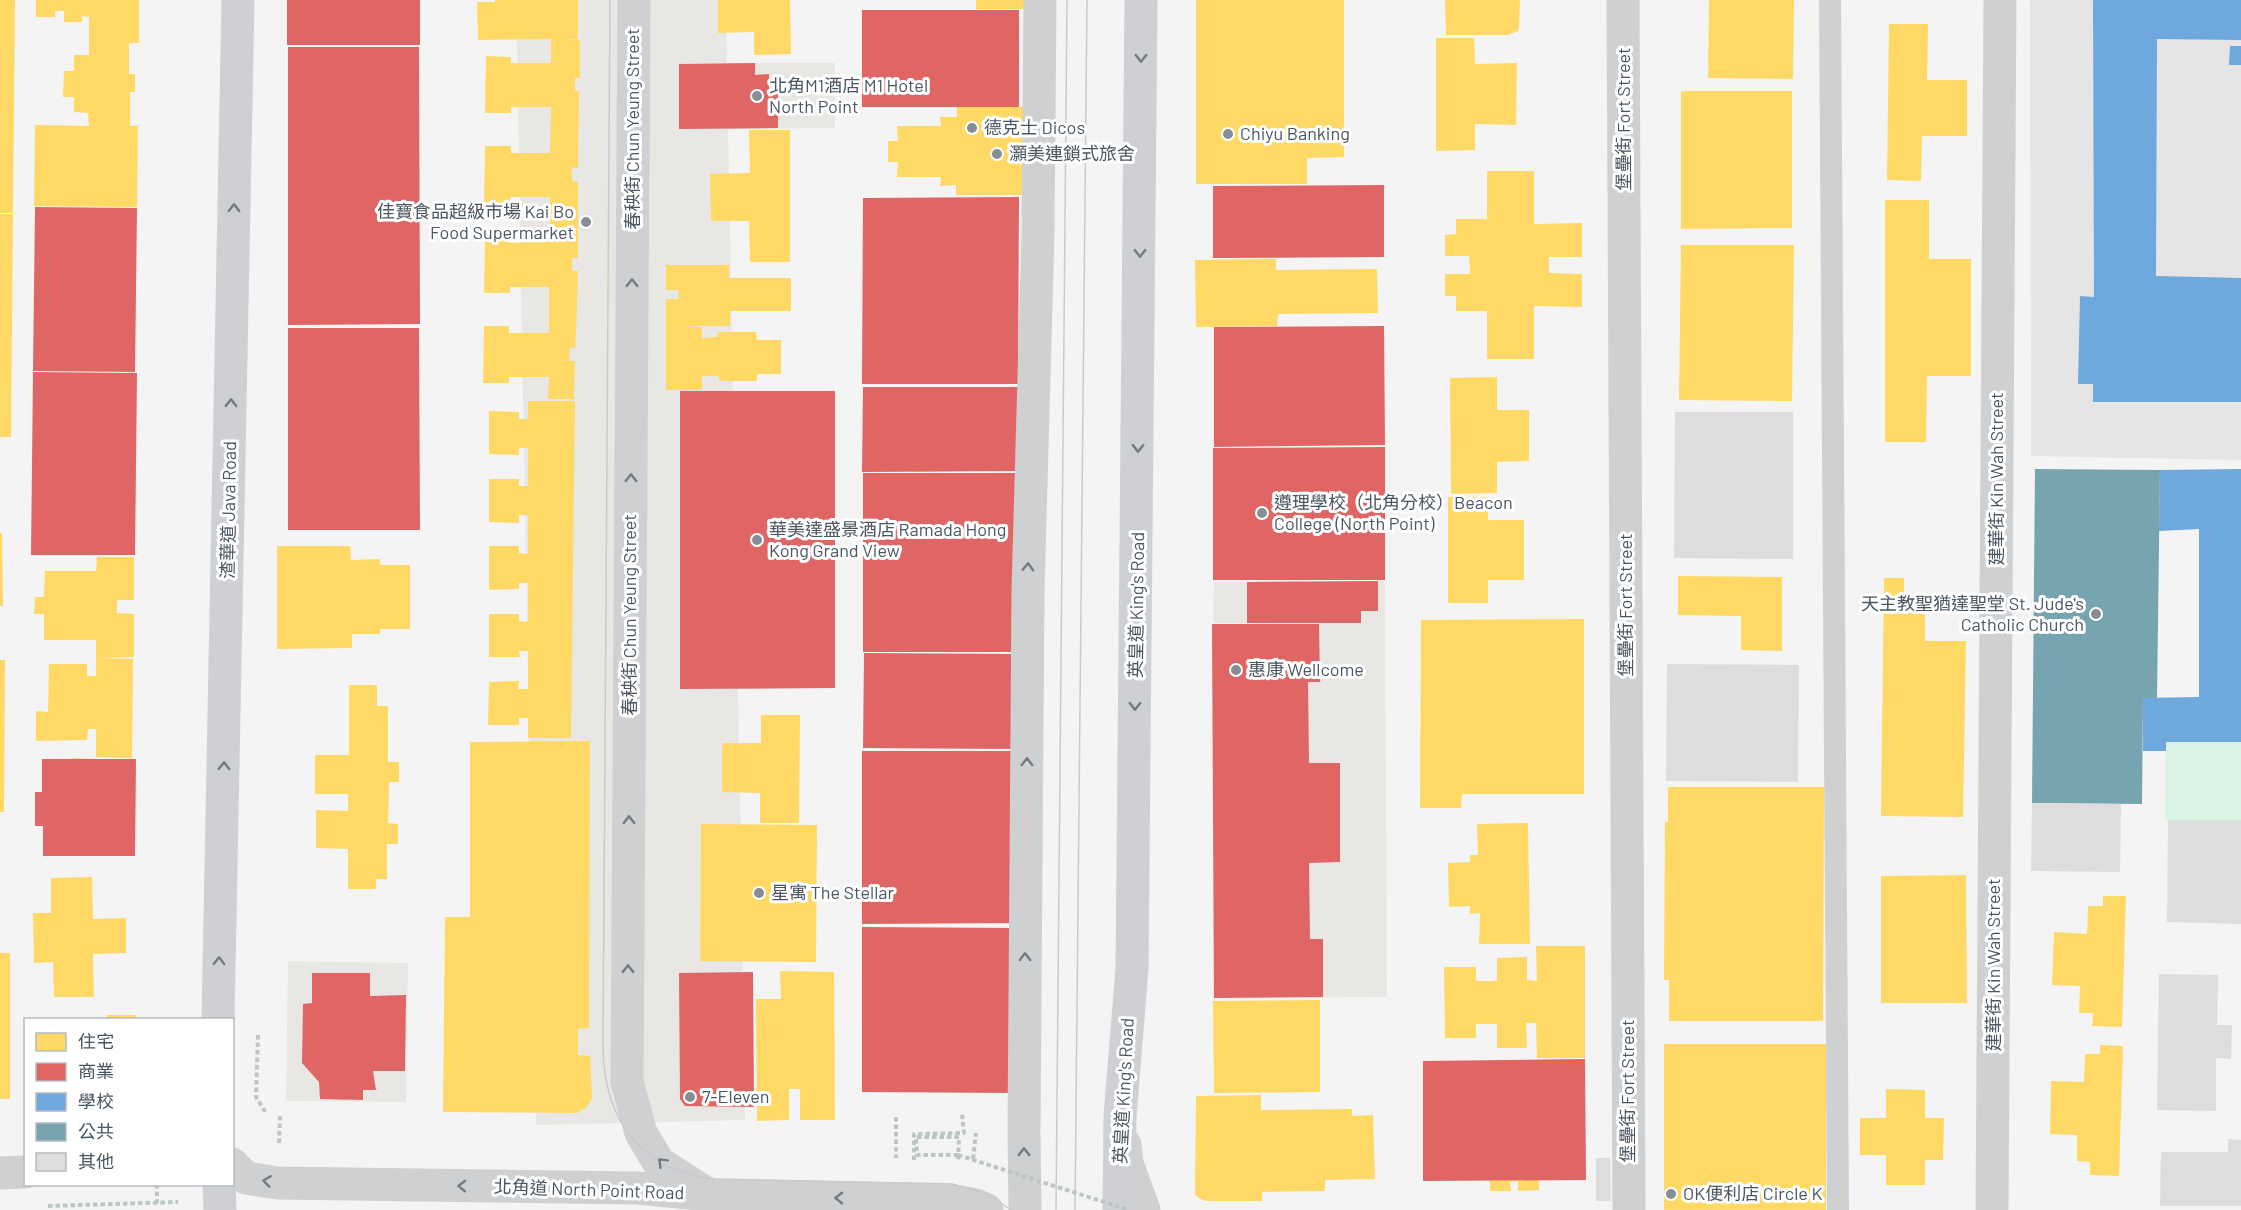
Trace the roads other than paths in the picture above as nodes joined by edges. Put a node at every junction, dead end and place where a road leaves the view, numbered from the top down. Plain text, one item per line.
1 (238, 0) edge
2 (634, 0) edge
3 (1041, 0) edge
4 (1142, 0) edge
5 (1623, 0) edge
6 (1830, 0) edge
7 (2000, 0) edge
8 (218, 1018) edge
9 (1120, 1116) junction
10 (1629, 1153) dead end
11 (234, 1166) edge
12 (24, 1172) edge
13 (0, 1173) edge
14 (219, 1186) edge
15 (709, 1195) junction
16 (220, 1210) edge
17 (987, 1210) edge
18 (1025, 1210) edge
19 (1119, 1210) edge
20 (1144, 1210) edge
21 (1629, 1210) edge
22 (1838, 1210) edge
23 (1992, 1210) edge

8 -> 1 main road, 渣華道 Java Road
15 -> 2 street, 春秧街 Chun Yeung Street
18 -> 3 street
4 -> 9 main road, 英皇道 King's Road
5 - 21 street, 堡壘街 Fort Street
6 - 22 lane
7 - 23 street, 建華街 Kin Wah Street
9 - 19 main road, 英皇道 King's Road
9 - 20 street
10 - 21 street, 堡壘街 Fort Street
15 -> 11 street, 北角道 North Point Road
12 - 13 street
14 - 16 main road
17 -> 15 street, 北角道 North Point Road

